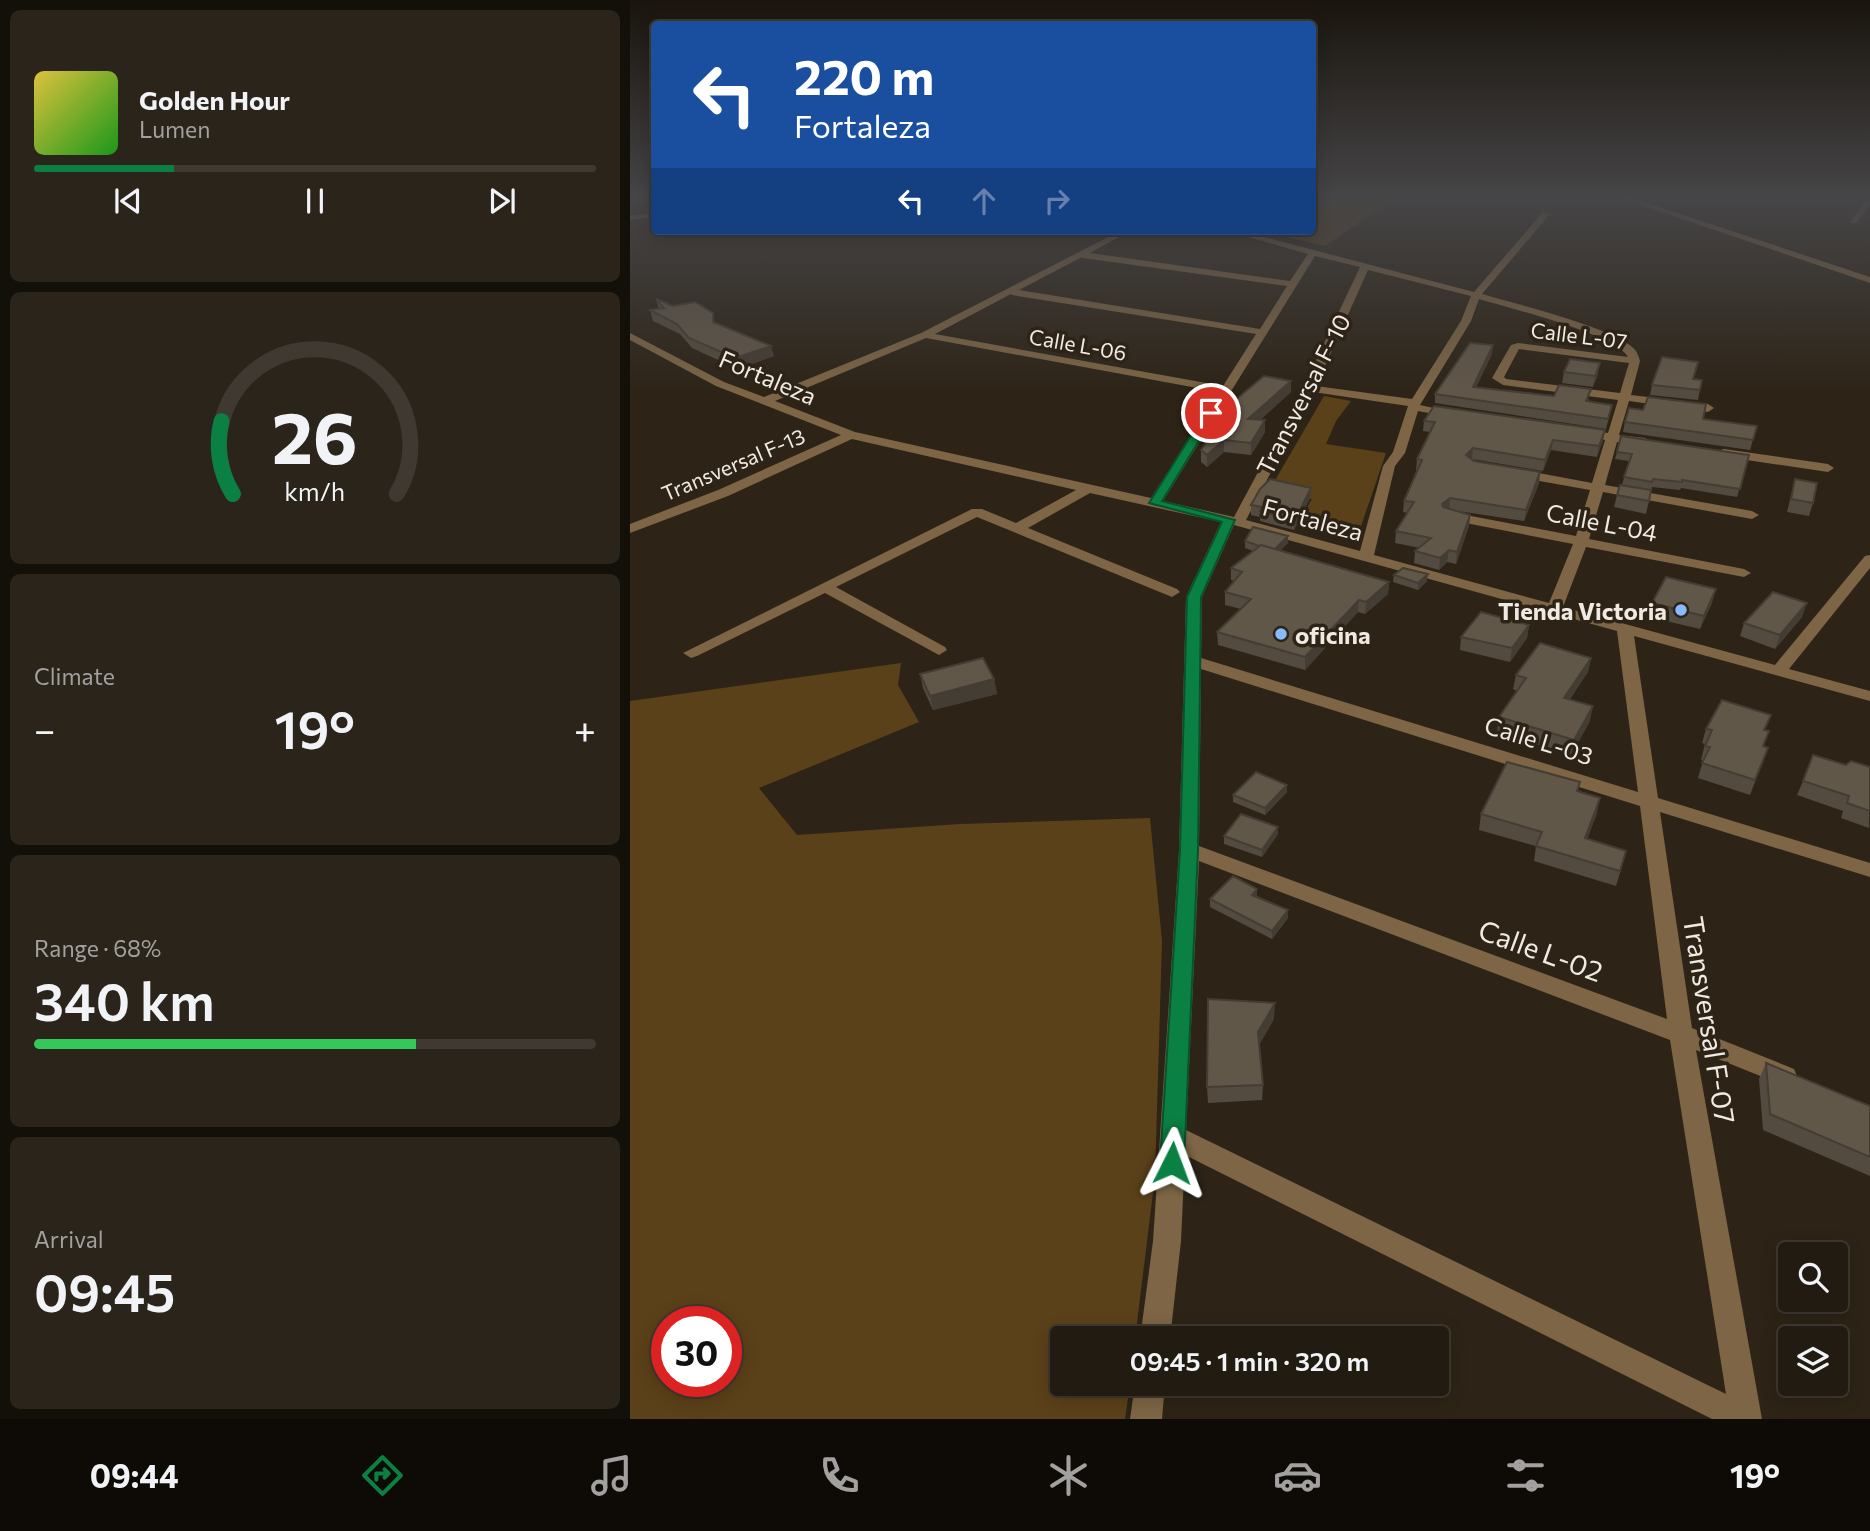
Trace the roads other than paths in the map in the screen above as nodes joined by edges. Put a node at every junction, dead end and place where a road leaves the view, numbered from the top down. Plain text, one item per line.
1 (1069, 262) edge
2 (1135, 262) edge
3 (1306, 262) edge
4 (1348, 262) edge
5 (1504, 262) edge
6 (1817, 262) edge
7 (1365, 267) junction
8 (1870, 280) edge
9 (1292, 284) junction
10 (1012, 292) junction
11 (1476, 295) junction
12 (1261, 332) junction
13 (925, 335) junction
14 (630, 336) edge
15 (1635, 361) junction
16 (1308, 388) junction
17 (1224, 390) junction
18 (1626, 397) junction
19 (765, 401) junction
20 (1414, 405) junction
21 (1707, 408) edge
22 (1466, 415) edge
23 (1573, 432) edge
24 (851, 435) junction
25 (1613, 438) junction
26 (1653, 443) edge
27 (1707, 451) edge
28 (1828, 468) dead end
29 (1498, 470) edge
30 (1597, 488) junction
31 (1087, 489) junction
32 (1155, 503) junction
33 (1752, 515) dead end
34 (1450, 516) edge
35 (1233, 521) junction
36 (1019, 527) junction
37 (630, 529) edge
38 (1582, 540) junction
39 (1366, 557) junction
40 (1870, 559) edge
41 (1744, 573) dead end
42 (825, 587) junction
43 (1172, 592) dead end
44 (1554, 609) junction
45 (1625, 629) junction
46 (939, 650) dead end
47 (691, 653) dead end
48 (1193, 661) junction
49 (1779, 670) junction
50 (1870, 696) edge
51 (1647, 799) junction
52 (1189, 850) junction
53 (1870, 870) edge
54 (1681, 1034) junction
55 (1807, 1085) edge
56 (1174, 1137) junction
57 (1157, 1326) edge
58 (1149, 1396) edge
59 (1146, 1419) edge
60 (1746, 1419) edge

1 - 10 street
2 - 9 street
3 - 9 street
4 - 7 street
5 - 11 street
6 - 8 street
7 - 11 street
7 - 16 street, Transversal F-10
9 - 12 street
10 - 12 street
10 - 13 street
11 - 15 street
11 - 20 street
12 - 17 street
13 - 17 street, Calle L-06
13 - 19 street
14 - 19 street, Fortaleza
15 - 18 street
15 - 18 street, Calle L-07
16 - 20 street
16 - 35 street, Transversal F-10
17 - 32 street
18 - 21 street, Calle L-07
18 - 25 street
19 - 24 street, Fortaleza
20 - 22 street
20 - 39 street
23 - 25 street
24 - 31 street, Fortaleza
24 - 37 street, Transversal F-13
25 - 26 street
25 - 30 street
27 - 28 street
29 - 30 street
30 - 33 street
30 - 38 street
31 - 32 street, Fortaleza
31 - 36 street
32 - 35 street, Fortaleza
34 - 38 street, Calle L-04
35 - 39 street, Fortaleza
35 - 48 street, Transversal F-10
36 - 42 street
36 - 43 street
38 - 41 street, Calle L-04
38 - 44 street
39 - 44 street, Fortaleza
40 - 49 street
42 - 46 street
42 - 47 street
44 - 45 street, Fortaleza
45 - 49 street, Fortaleza
45 - 51 street, Transversal F-07
48 - 51 street, Calle L-03
48 - 52 street, Transversal F-10
49 - 50 street, Fortaleza
51 - 53 street, Calle L-03
51 - 54 street, Transversal F-07
52 - 54 street, Calle L-02
52 - 56 street, Transversal F-10
54 - 55 street, Calle L-02
54 - 60 street, Transversal F-07
56 - 57 street, Transversal F-10
56 - 60 street
58 - 59 street

